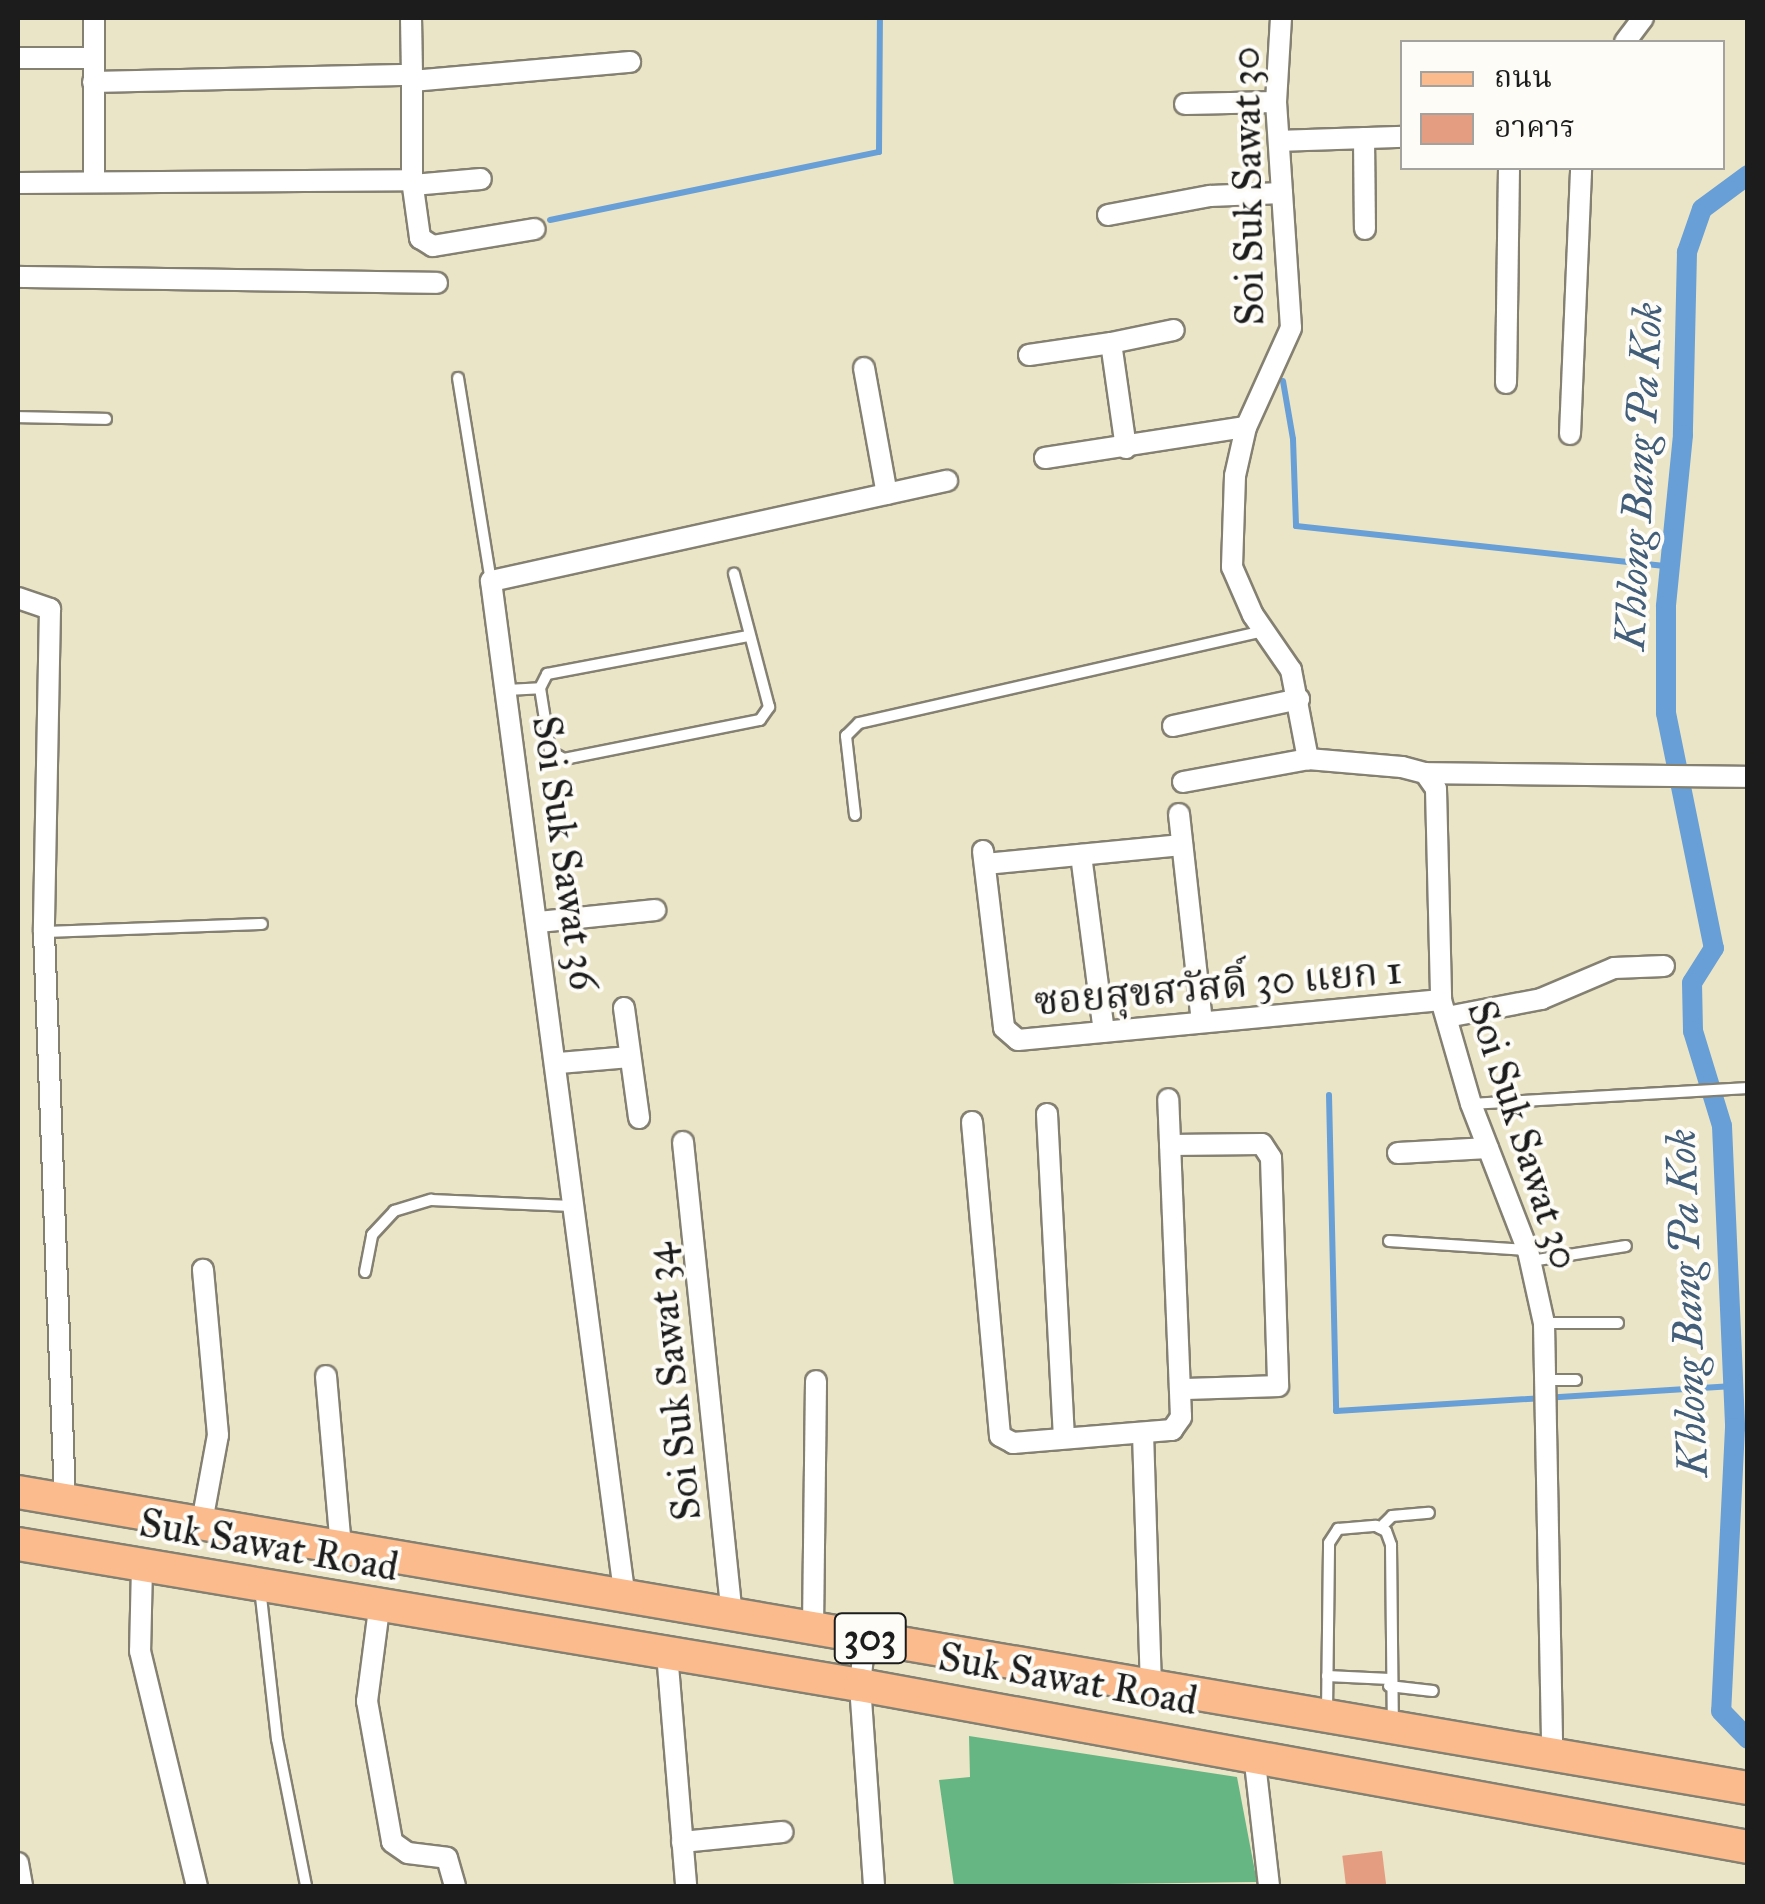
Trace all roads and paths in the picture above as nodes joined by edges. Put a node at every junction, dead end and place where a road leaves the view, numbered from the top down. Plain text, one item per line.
1 (94, 18) edge
2 (411, 18) edge
3 (1280, 18) edge
4 (1643, 18) edge
5 (1626, 40) edge
6 (18, 58) edge
7 (94, 58) junction
8 (630, 62) dead end
9 (412, 78) junction
10 (92, 82) junction
11 (1276, 102) junction
12 (1185, 104) dead end
13 (1364, 138) junction
14 (1400, 138) edge
15 (1279, 141) junction
16 (1509, 170) edge
17 (1581, 170) edge
18 (481, 179) dead end
19 (94, 182) junction
20 (412, 182) junction
21 (18, 184) edge
22 (1282, 193) junction
23 (1108, 215) dead end
24 (535, 229) dead end
25 (1366, 229) dead end
26 (18, 278) edge
27 (438, 283) dead end
28 (1174, 330) dead end
29 (1112, 343) junction
30 (1028, 355) dead end
31 (864, 368) dead end
32 (458, 378) dead end
33 (1506, 384) dead end
34 (18, 417) edge
35 (106, 419) dead end
36 (1246, 428) junction
37 (1570, 434) dead end
38 (1126, 448) junction
39 (1045, 458) dead end
40 (947, 480) dead end
41 (887, 494) junction
42 (734, 574) dead end
43 (490, 581) junction
44 (18, 598) edge
45 (1264, 632) junction
46 (749, 636) junction
47 (540, 688) junction
48 (507, 690) junction
49 (1299, 698) junction
50 (1174, 726) dead end
51 (1308, 759) junction
52 (1425, 772) junction
53 (1748, 777) edge
54 (1184, 782) dead end
55 (1179, 814) dead end
56 (855, 815) dead end
57 (1182, 845) junction
58 (1080, 855) junction
59 (655, 910) dead end
60 (539, 922) junction
61 (262, 924) dead end
62 (44, 932) junction
63 (1664, 966) dead end
64 (624, 1008) dead end
65 (1444, 1009) junction
66 (1202, 1021) junction
67 (1104, 1032) junction
68 (630, 1057) junction
69 (558, 1063) junction
70 (1748, 1088) edge
71 (1168, 1099) dead end
72 (1471, 1104) junction
73 (1047, 1114) dead end
74 (639, 1118) dead end
75 (972, 1122) dead end
76 (683, 1142) dead end
77 (1170, 1145) junction
78 (1488, 1148) junction
79 (1398, 1153) dead end
80 (578, 1206) junction
81 (1389, 1241) dead end
82 (1626, 1246) dead end
83 (1529, 1256) junction
84 (202, 1270) dead end
85 (365, 1272) dead end
86 (1618, 1322) dead end
87 (1544, 1323) junction
88 (326, 1376) dead end
89 (1576, 1380) dead end
90 (816, 1381) dead end
91 (1180, 1389) junction
92 (1549, 1391) junction
93 (1143, 1433) junction
94 (1064, 1437) junction
95 (18, 1492) edge
96 (65, 1500) junction
97 (1429, 1513) dead end
98 (202, 1522) junction
99 (1380, 1528) junction
100 (18, 1544) edge
101 (341, 1547) junction
102 (142, 1566) junction
103 (260, 1587) junction
104 (625, 1599) junction
105 (379, 1609) junction
106 (732, 1614) junction
107 (813, 1628) junction
108 (865, 1637) junction
109 (667, 1653) junction
110 (1327, 1676) junction
111 (1151, 1683) junction
112 (1390, 1683) junction
113 (860, 1685) junction
114 (1432, 1691) dead end
115 (1327, 1715) junction
116 (1393, 1728) junction
117 (1254, 1754) junction
118 (1552, 1756) junction
119 (1735, 1786) edge
120 (783, 1832) dead end
121 (682, 1842) junction
122 (1748, 1847) edge
123 (18, 1863) edge
124 (22, 1886) edge
125 (197, 1886) edge
126 (306, 1886) edge
127 (455, 1886) edge
128 (686, 1886) edge
129 (874, 1886) edge
130 (1269, 1886) edge

1 - 7 street
2 - 9 street
3 - 11 street, Soi Suk Sawat 30
4 - 5 street
6 - 7 street
7 - 10 street
8 - 9 street
9 - 10 street
9 - 20 street
10 - 19 street
11 - 12 street
11 - 15 street, Soi Suk Sawat 30
13 - 14 street
13 - 15 street
13 - 25 street
15 - 22 street, Soi Suk Sawat 30
16 - 33 street
17 - 37 street
18 - 20 street
19 - 20 street
19 - 21 street
20 - 24 street
22 - 23 street
22 - 36 street, Soi Suk Sawat 30
26 - 27 street
28 - 29 street
29 - 30 street
29 - 38 street
31 - 41 street
32 - 43 lane
34 - 35 lane
36 - 38 street
36 - 45 street, Soi Suk Sawat 30
38 - 39 street
40 - 41 street
41 - 43 street
42 - 46 lane
43 - 48 street, Soi Suk Sawat 36
44 - 62 street
45 - 49 street, Soi Suk Sawat 30
45 - 56 lane
46 - 47 lane
46 - 47 lane
47 - 48 lane
48 - 60 street, Soi Suk Sawat 36
49 - 50 street
49 - 51 street, Soi Suk Sawat 30
51 - 52 street
51 - 54 street
52 - 53 street
52 - 65 street, Soi Suk Sawat 30
55 - 57 street
57 - 58 street
57 - 66 street
58 - 67 street
58 - 67 street, ซอยสุขสวัสดิ์ 30 แยก 1
59 - 60 street
60 - 69 street, Soi Suk Sawat 36
61 - 62 lane
62 - 96 street
63 - 65 street, ซอยสุขสวัสดิ์ 30 แยก 1
64 - 68 street
65 - 66 street, ซอยสุขสวัสดิ์ 30 แยก 1
65 - 72 street, Soi Suk Sawat 30
66 - 67 street, ซอยสุขสวัสดิ์ 30 แยก 1
68 - 69 street
68 - 74 street
69 - 80 street, Soi Suk Sawat 36
70 - 72 lane
71 - 77 street
72 - 78 street, Soi Suk Sawat 30
73 - 94 street
75 - 94 street
76 - 106 street, Soi Suk Sawat 34
77 - 91 street
77 - 91 street
78 - 79 street
78 - 83 street, Soi Suk Sawat 30
80 - 85 lane
80 - 104 street, Soi Suk Sawat 36
81 - 83 lane
82 - 83 lane
83 - 87 street, Soi Suk Sawat 30
84 - 98 street
86 - 87 lane
87 - 92 street, Soi Suk Sawat 30
88 - 101 street
89 - 92 lane
90 - 107 street
91 - 93 street
92 - 118 street, Soi Suk Sawat 30
93 - 94 street
93 - 111 street
95 - 96 main road, Suk Sawat Road / 303
96 - 98 main road, Suk Sawat Road / 303
97 - 99 lane
98 - 101 main road, Suk Sawat Road / 303
99 - 110 lane
99 - 112 lane
100 - 102 main road, Suk Sawat Road / 303
101 - 104 main road, Suk Sawat Road / 303
102 - 103 main road, Suk Sawat Road / 303
102 - 125 street
103 - 105 main road, Suk Sawat Road / 303
103 - 126 lane
104 - 106 main road, Suk Sawat Road / 303
105 - 109 main road, Suk Sawat Road / 303
105 - 127 street
106 - 107 main road, Suk Sawat Road / 303
107 - 108 main road, Suk Sawat Road / 303
108 - 111 main road, Suk Sawat Road / 303
108 - 113 street
109 - 113 main road, Suk Sawat Road / 303
109 - 121 street
110 - 112 lane
110 - 115 lane
111 - 115 main road, Suk Sawat Road / 303
112 - 114 lane
112 - 116 lane
113 - 117 main road, Suk Sawat Road / 303
113 - 129 street
115 - 116 main road, Suk Sawat Road / 303
116 - 118 main road, Suk Sawat Road / 303
117 - 122 main road, Suk Sawat Road / 303
117 - 130 street
118 - 119 main road, Suk Sawat Road / 303
120 - 121 street
121 - 128 street
123 - 124 street

